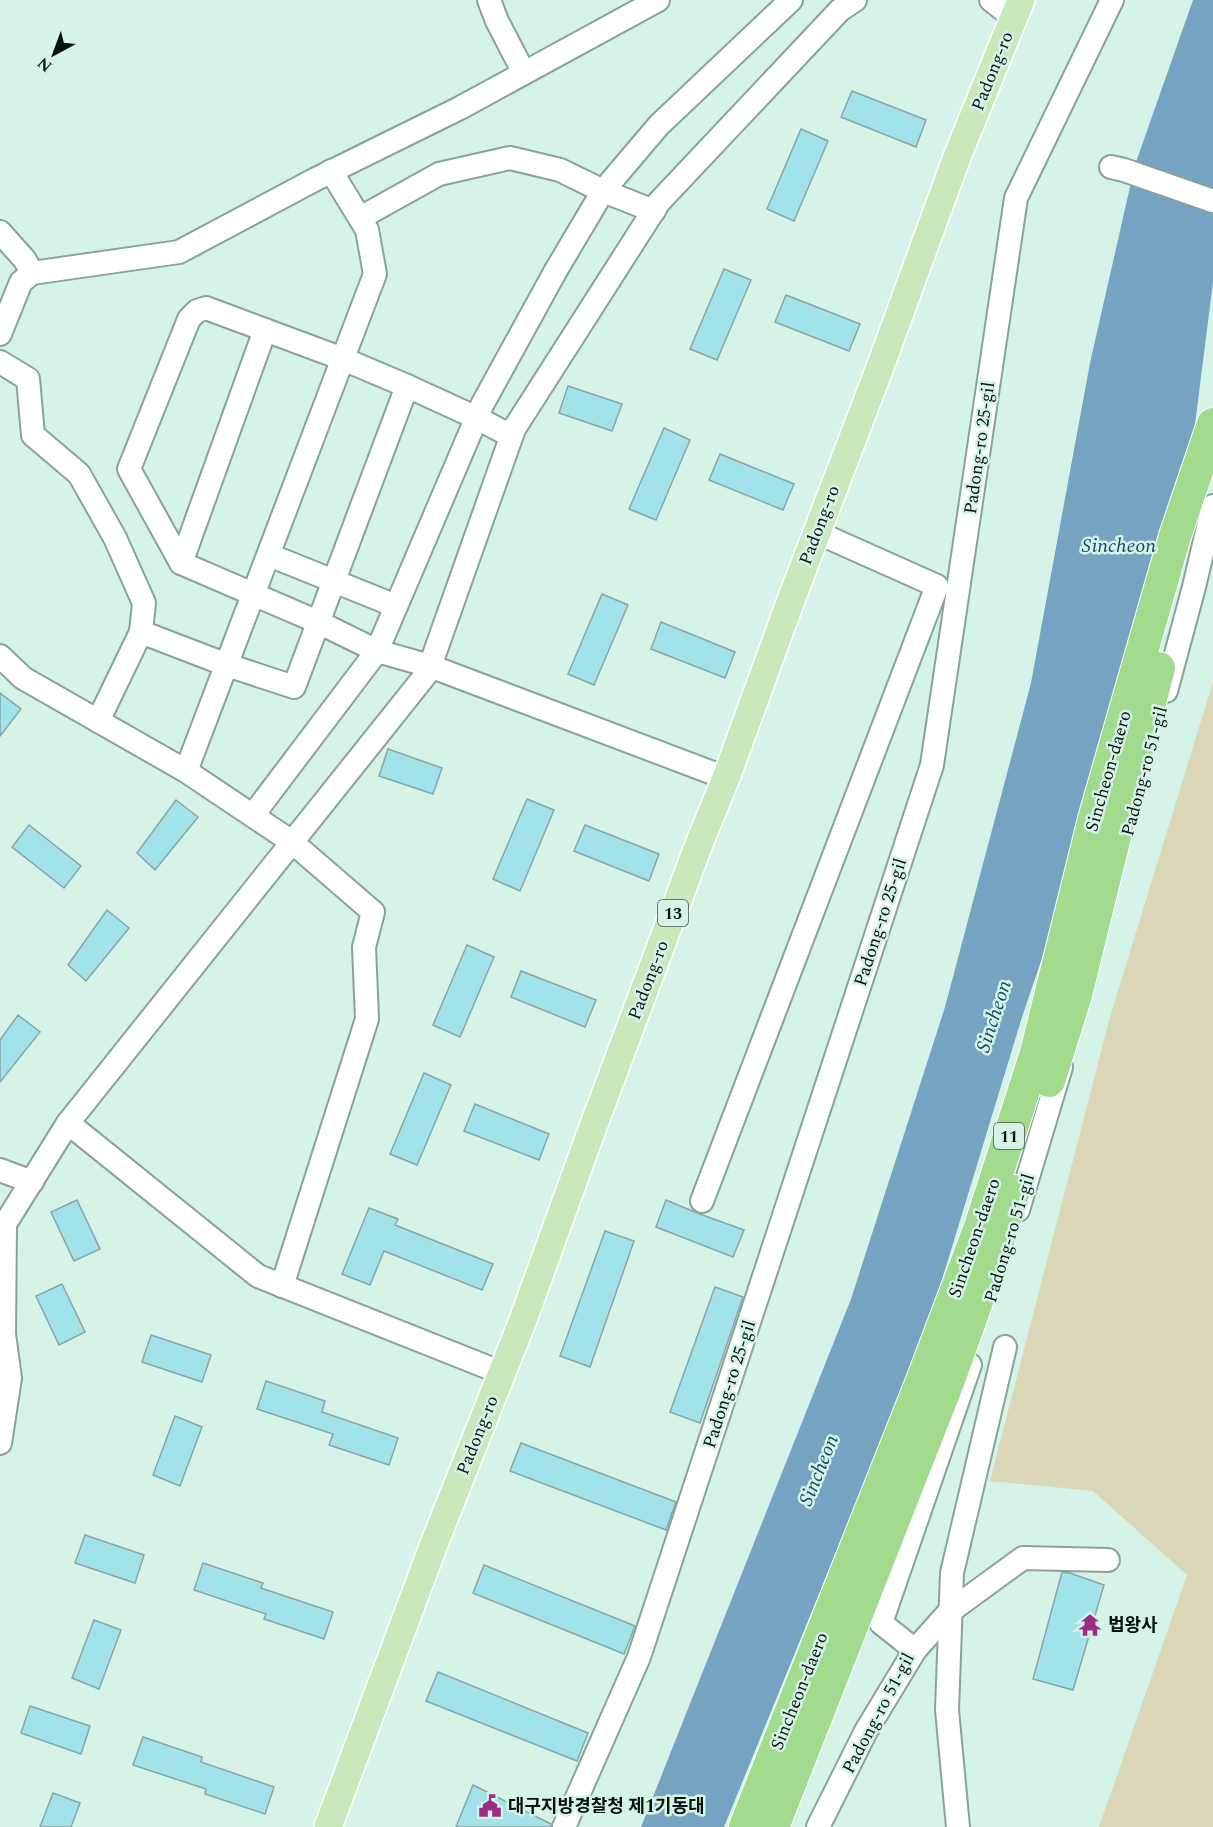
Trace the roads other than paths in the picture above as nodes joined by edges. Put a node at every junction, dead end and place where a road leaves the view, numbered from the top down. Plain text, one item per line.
1 (489, 0) edge
2 (658, 0) edge
3 (791, 0) edge
4 (855, 0) edge
5 (991, 0) edge
6 (1112, 0) edge
7 (1018, 9) edge
8 (524, 73) junction
9 (1117, 169) dead end
10 (331, 171) junction
11 (603, 191) junction
12 (1213, 201) edge
13 (654, 211) junction
14 (360, 218) junction
15 (0, 232) edge
16 (32, 273) junction
17 (265, 330) junction
18 (0, 334) edge
19 (343, 359) junction
20 (0, 362) edge
21 (407, 386) junction
22 (477, 418) junction
23 (1213, 424) edge
24 (511, 436) junction
25 (1213, 489) edge
26 (1213, 506) edge
27 (816, 532) junction
28 (269, 555) junction
29 (181, 563) junction
30 (333, 582) junction
31 (947, 591) junction
32 (253, 595) junction
33 (396, 606) junction
34 (318, 622) junction
35 (141, 632) junction
36 (377, 651) junction
37 (0, 656) edge
38 (227, 665) junction
39 (430, 666) junction
40 (98, 721) junction
41 (186, 771) junction
42 (726, 778) junction
43 (253, 815) junction
44 (292, 842) junction
45 (68, 1123) junction
46 (0, 1170) edge
47 (32, 1182) junction
48 (702, 1201) dead end
49 (282, 1286) junction
50 (1005, 1347) dead end
51 (502, 1373) junction
52 (0, 1443) edge
53 (1108, 1560) dead end
54 (949, 1612) junction
55 (915, 1650) junction
56 (328, 1827) edge
57 (564, 1827) edge
58 (745, 1827) edge
59 (773, 1827) edge
60 (818, 1827) edge
61 (958, 1827) edge

1 - 8 street
2 - 8 street
3 - 11 street
4 - 13 street
5 - 7 street
6 - 31 street, Padong-ro 25-gil
7 - 27 main road, Padong-ro / 13
8 - 10 street
9 - 12 street
10 - 14 street
10 - 16 street
11 - 13 street
11 - 14 street
11 - 22 street
13 - 24 street
14 - 19 street
15 - 16 street
16 - 18 street
17 - 19 street
17 - 29 street
17 - 29 street
19 - 21 street
19 - 28 street
20 - 35 street
21 - 22 street
21 - 30 street
22 - 24 street
22 - 33 street
23 - 58 highway, Sincheon-daero / 11
24 - 39 street
25 - 59 highway, Sincheon-daero / 11
26 - 55 street, Padong-ro 51-gil
27 - 31 street
27 - 42 main road, Padong-ro / 13
28 - 30 street
28 - 32 street
29 - 32 street
30 - 33 street
30 - 34 street
31 - 48 street
31 - 57 street, Padong-ro 25-gil
32 - 34 street
32 - 38 street
33 - 36 street
34 - 36 street
34 - 38 street
35 - 38 street
35 - 40 street
36 - 39 street
36 - 43 street
37 - 40 street
38 - 41 street
39 - 42 street
39 - 44 street
40 - 41 street
41 - 43 street
42 - 51 main road, Padong-ro / 13
43 - 44 street
44 - 45 street
44 - 49 street
45 - 47 street
45 - 49 street
46 - 47 street
47 - 52 street
49 - 51 street
50 - 54 street
51 - 56 main road, Padong-ro / 13
53 - 54 street
54 - 55 street
54 - 61 street
55 - 60 street, Padong-ro 51-gil

